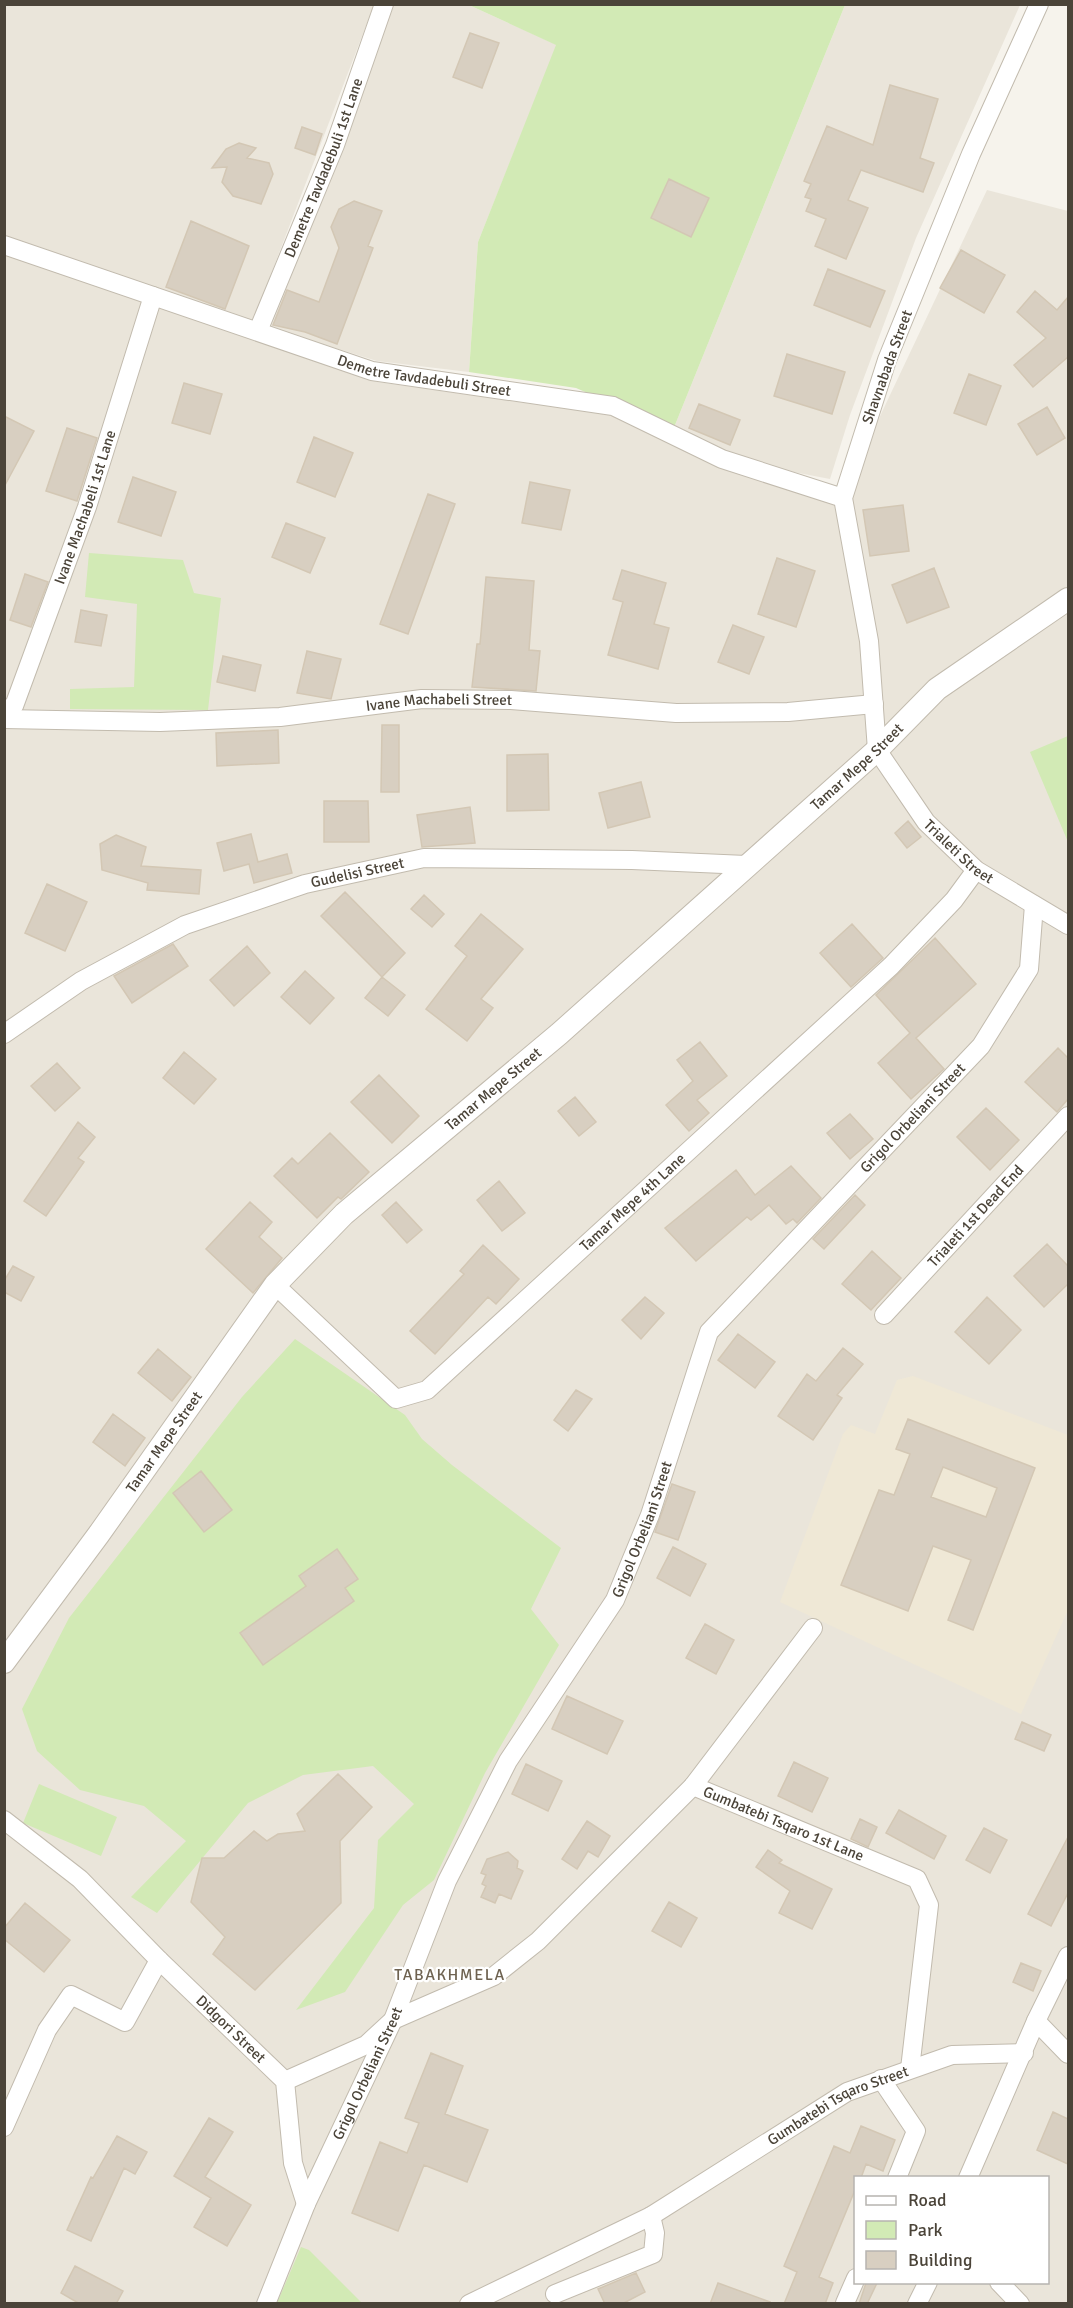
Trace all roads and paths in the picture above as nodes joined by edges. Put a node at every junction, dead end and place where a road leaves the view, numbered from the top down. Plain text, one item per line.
1 (384, 4) edge
2 (1039, 4) edge
3 (4, 245) edge
4 (153, 296) junction
5 (258, 332) junction
6 (843, 498) junction
7 (1068, 598) edge
8 (874, 704) junction
9 (4, 710) edge
10 (4, 719) edge
11 (877, 750) junction
12 (746, 865) junction
13 (976, 870) junction
14 (1035, 905) junction
15 (1068, 924) edge
16 (4, 1034) edge
17 (1068, 1116) edge
18 (274, 1285) junction
19 (884, 1315) dead end
20 (813, 1628) dead end
21 (4, 1662) edge
22 (693, 1786) junction
23 (4, 1820) edge
24 (1068, 1956) edge
25 (159, 1960) junction
26 (393, 2020) junction
27 (1036, 2022) junction
28 (1024, 2053) junction
29 (1068, 2054) edge
30 (910, 2069) junction
31 (881, 2079) junction
32 (285, 2082) junction
33 (4, 2127) edge
34 (898, 2176) edge
35 (969, 2176) edge
36 (306, 2204) junction
37 (651, 2216) junction
38 (545, 2268) junction
39 (854, 2280) edge
40 (927, 2284) edge
41 (1000, 2284) edge
42 (553, 2299) edge
43 (473, 2303) edge
44 (845, 2303) edge
45 (266, 2304) edge
46 (917, 2304) edge
47 (1020, 2304) edge

1 - 5 street, Demetre Tavdadebuli 1st Lane
2 - 6 street, Shavnabada Street
3 - 4 street, Demetre Tavdadebuli Street
4 - 5 street, Demetre Tavdadebuli Street
4 - 9 street, Ivane Machabeli 1st Lane
5 - 6 street, Demetre Tavdadebuli Street
6 - 8 street, Shavnabada Street
7 - 11 street, Tamar Mepe Street
8 - 10 street, Ivane Machabeli Street
8 - 11 street, Shavnabada Street
11 - 12 street, Tamar Mepe Street
11 - 13 street, Trialeti Street
12 - 16 street, Gudelisi Street
12 - 18 street, Tamar Mepe Street
13 - 14 street, Trialeti Street
13 - 18 street, Tamar Mepe 4th Lane
14 - 15 street, Trialeti Street
14 - 26 street, Grigol Orbeliani Street
17 - 19 street, Trialeti 1st Dead End
18 - 21 street, Tamar Mepe Street
20 - 22 street
22 - 26 street, Gumbatebi Tsqaro 1st Lane
22 - 30 street, Gumbatebi Tsqaro 1st Lane
23 - 25 street, Didgori Street
24 - 27 street
25 - 32 street, Didgori Street
25 - 33 street
26 - 32 street
26 - 36 street, Grigol Orbeliani Street
27 - 28 street
27 - 29 street
28 - 30 street, Gumbatebi Tsqaro Street
28 - 35 street
30 - 31 street, Gumbatebi Tsqaro Street
31 - 34 street
31 - 37 street, Gumbatebi Tsqaro Street
32 - 36 street
36 - 45 street
37 - 38 street, Gumbatebi Tsqaro Street
37 - 42 street
38 - 42 street
38 - 43 street, Gumbatebi Tsqaro Street
39 - 44 street
40 - 46 street
41 - 47 street

